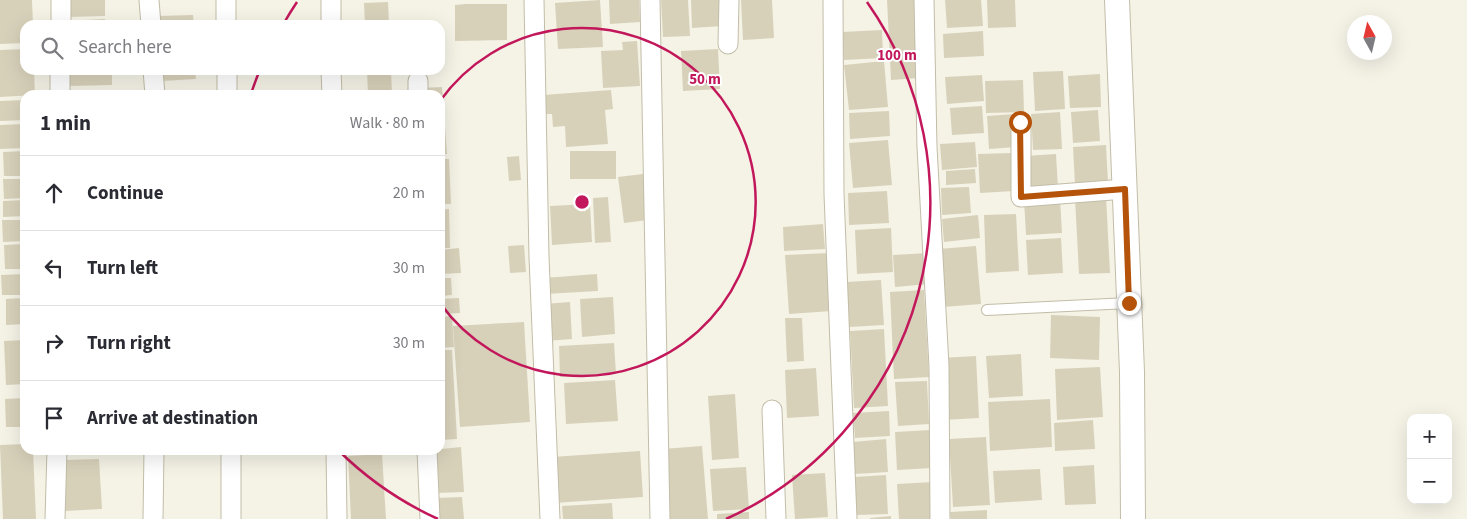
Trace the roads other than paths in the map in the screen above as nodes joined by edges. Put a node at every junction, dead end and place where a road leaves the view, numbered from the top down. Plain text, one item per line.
1 (62, 0) edge
2 (149, 0) edge
3 (226, 0) edge
4 (331, 0) edge
5 (534, 0) edge
6 (650, 0) edge
7 (729, 0) edge
8 (833, 0) edge
9 (924, 0) edge
10 (1118, 0) edge
11 (61, 20) edge
12 (151, 20) edge
13 (226, 20) edge
14 (331, 20) edge
15 (728, 44) dead end
16 (60, 75) edge
17 (153, 75) edge
18 (227, 75) edge
19 (331, 75) edge
20 (60, 90) edge
21 (155, 90) edge
22 (227, 90) edge
23 (332, 90) edge
24 (1020, 122) dead end
25 (1125, 189) junction
26 (1129, 303) junction
27 (987, 310) dead end
28 (772, 410) dead end
29 (57, 455) edge
30 (154, 455) edge
31 (231, 455) edge
32 (336, 455) edge
33 (427, 455) edge
34 (55, 519) edge
35 (153, 519) edge
36 (231, 519) edge
37 (336, 519) edge
38 (430, 519) edge
39 (550, 519) edge
40 (660, 519) edge
41 (776, 519) edge
42 (848, 519) edge
43 (940, 519) edge
44 (1133, 519) edge

1 - 11 street
2 - 12 street
3 - 13 street
4 - 14 street
5 - 39 street
6 - 40 street
7 - 15 street
8 - 42 street
9 - 43 street
10 - 25 street
16 - 20 street
17 - 21 street
18 - 22 street
19 - 23 street
24 - 25 street
25 - 26 street
26 - 27 lane
26 - 44 street
28 - 41 street
29 - 34 street
30 - 35 street
31 - 36 street
32 - 37 street
33 - 38 street

